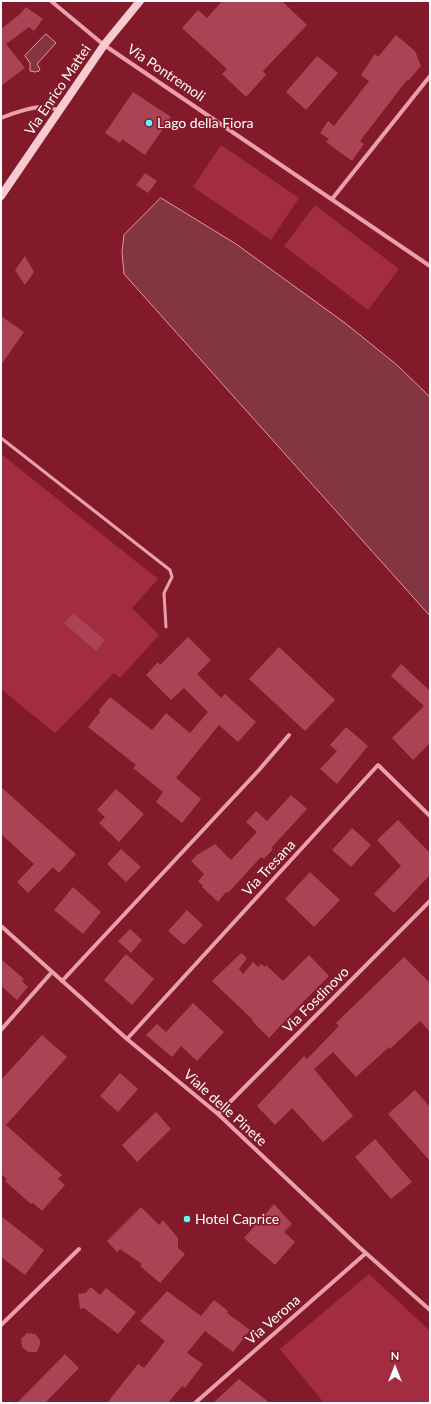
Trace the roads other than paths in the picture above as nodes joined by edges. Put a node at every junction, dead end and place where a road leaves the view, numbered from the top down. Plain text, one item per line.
1 (51, 1) edge
2 (140, 1) edge
3 (104, 45) junction
4 (430, 76) edge
5 (58, 111) junction
6 (1, 118) edge
7 (1, 196) edge
8 (332, 199) junction
9 (430, 266) edge
10 (1, 438) edge
11 (166, 627) dead end
12 (289, 735) dead end
13 (430, 816) edge
14 (430, 901) edge
15 (1, 926) edge
16 (52, 972) junction
17 (62, 981) junction
18 (1, 1030) edge
19 (127, 1039) junction
20 (218, 1114) junction
21 (79, 1249) dead end
22 (366, 1253) junction
23 (430, 1310) edge
24 (1, 1325) edge
25 (195, 1403) edge

1 - 3 street, Via Pontremoli
2 - 3 main road, Via Enrico Mattei
3 - 5 main road, Via Enrico Mattei
3 - 8 street, Via Pontremoli
4 - 8 street
5 - 6 street
5 - 7 main road, Via Enrico Mattei
8 - 9 street, Via Pontremoli
10 - 11 lane
12 - 17 street
13 - 19 street, Via Tresana
14 - 20 street, Via Fosdinovo
15 - 16 street, Viale delle Pinete
16 - 17 street, Viale delle Pinete
16 - 18 street
17 - 19 street, Viale delle Pinete
19 - 20 street, Viale delle Pinete
20 - 22 street, Viale delle Pinete
21 - 24 street
22 - 23 street, Viale delle Pinete
22 - 25 street, Via Verona

